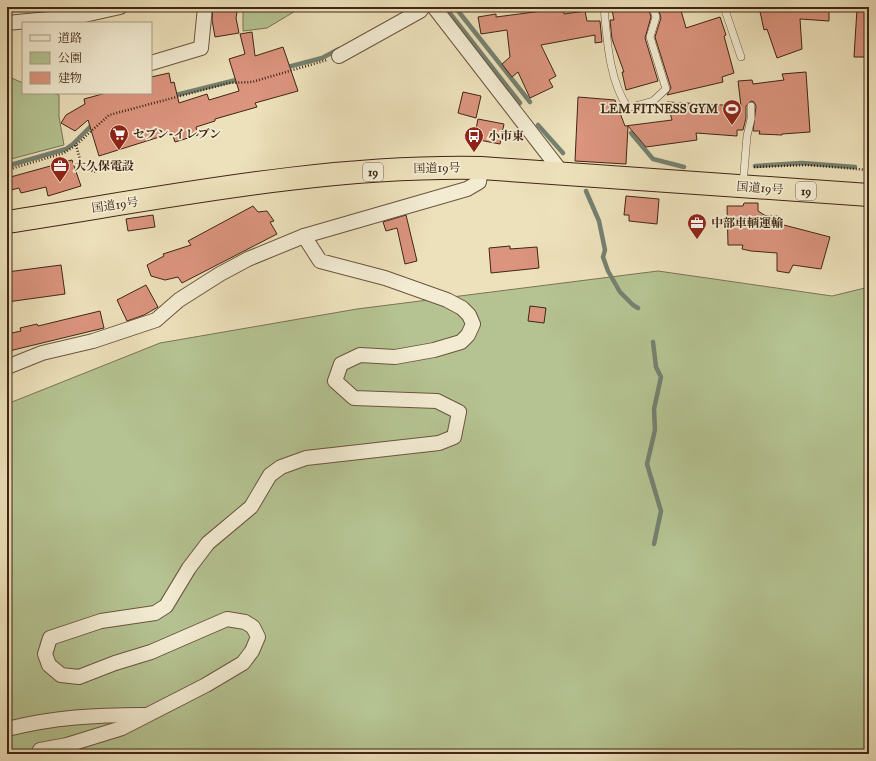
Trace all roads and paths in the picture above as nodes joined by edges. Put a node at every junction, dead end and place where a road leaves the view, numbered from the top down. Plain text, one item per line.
1 (120, 7) edge
2 (205, 7) edge
3 (423, 7) edge
4 (434, 7) edge
5 (604, 7) edge
6 (654, 7) edge
7 (724, 7) edge
8 (46, 21) edge
9 (22, 22) edge
10 (26, 22) edge
11 (7, 23) edge
12 (339, 56) joint
13 (741, 57) dead end
14 (152, 63) edge
15 (751, 106) dead end
16 (76, 145) junction
17 (481, 168) junction
18 (7, 170) edge
19 (869, 170) edge
20 (96, 172) dead end
21 (563, 174) junction
22 (746, 177) junction
23 (869, 195) edge
24 (7, 222) edge
25 (304, 236) junction
26 (7, 367) edge
27 (146, 715) junction
28 (7, 729) edge
29 (38, 754) edge

1 - 8 street
2 - 14 street
3 - 12 street
4 - 21 street
5 - 6 lane
7 - 13 lane
8 - 10 street
9 - 11 street
12 - 16 path
15 - 22 lane
16 - 18 path
16 - 20 path
17 - 21 highway, 国道19号 / 19
17 - 24 highway, 国道19号 / 19
17 - 25 street
19 - 22 path
21 - 22 highway, 国道19号 / 19
22 - 23 highway, 国道19号 / 19
25 - 26 street
25 - 27 street
27 - 28 street
27 - 29 street

